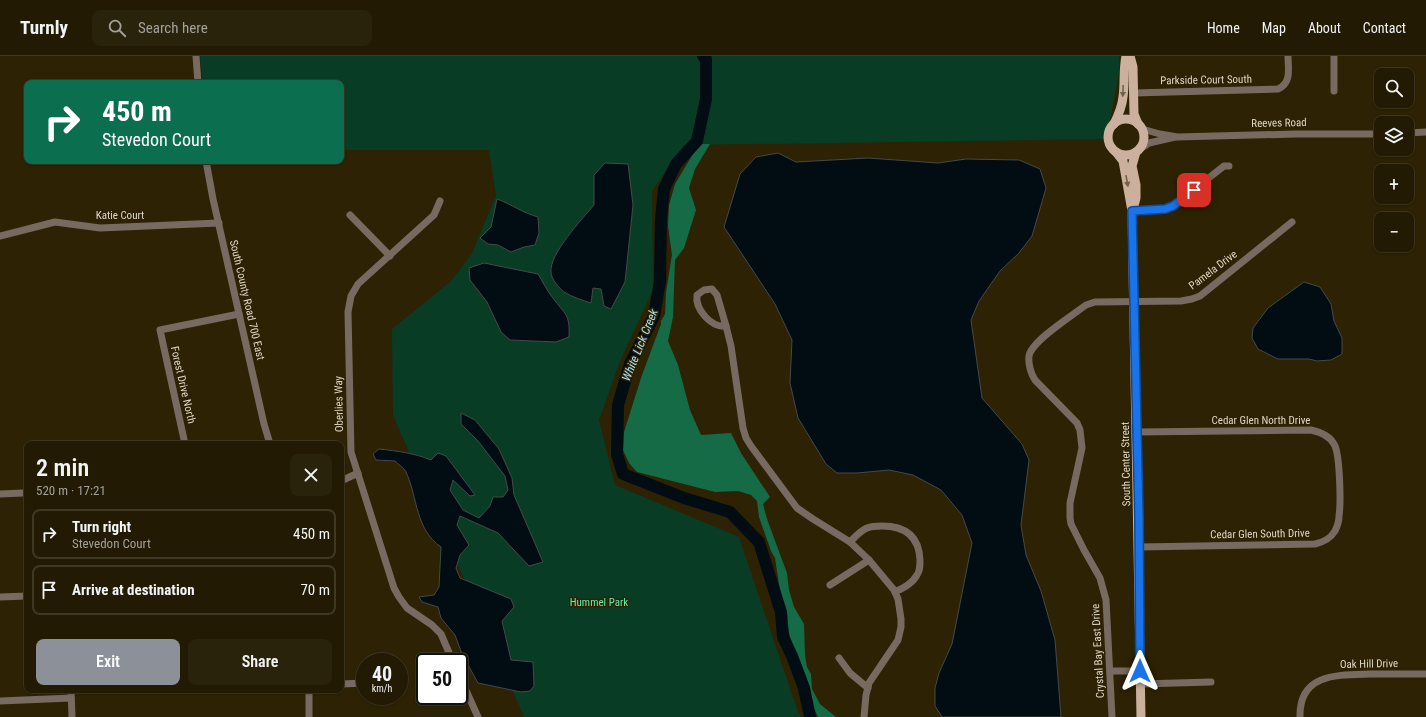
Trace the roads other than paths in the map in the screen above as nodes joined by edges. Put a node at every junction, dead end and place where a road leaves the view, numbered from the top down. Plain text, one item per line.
1 (196, 56) edge
2 (1126, 56) edge
3 (1130, 56) edge
4 (1288, 56) edge
5 (1334, 56) edge
6 (198, 80) edge
7 (1334, 92) dead end
8 (1134, 93) junction
9 (1114, 124) junction
10 (1140, 126) junction
11 (1426, 132) edge
12 (1414, 133) edge
13 (1374, 134) edge
14 (1177, 137) junction
15 (1138, 151) junction
16 (1116, 152) junction
17 (207, 164) edge
18 (1229, 166) dead end
19 (440, 201) dead end
20 (1132, 211) junction
21 (350, 215) dead end
22 (1292, 222) dead end
23 (219, 224) junction
24 (0, 236) edge
25 (390, 256) junction
26 (1134, 301) junction
27 (239, 314) junction
28 (726, 326) junction
29 (1137, 432) junction
30 (184, 441) edge
31 (269, 441) edge
32 (358, 473) junction
33 (344, 480) edge
34 (1339, 490) joint
35 (23, 493) dead end
36 (0, 494) edge
37 (850, 542) junction
38 (1139, 547) junction
39 (869, 560) junction
40 (830, 585) dead end
41 (895, 592) junction
42 (24, 596) edge
43 (0, 597) edge
44 (449, 653) edge
45 (839, 658) dead end
46 (1110, 671) junction
47 (1140, 671) junction
48 (1426, 674) edge
49 (1211, 682) dead end
50 (356, 683) edge
51 (344, 684) edge
52 (1141, 684) junction
53 (868, 688) junction
54 (309, 693) edge
55 (71, 694) edge
56 (468, 695) edge
57 (0, 701) edge
58 (72, 717) edge
59 (309, 717) edge
60 (478, 717) edge
61 (864, 717) edge
62 (1112, 717) edge
63 (1142, 717) edge
64 (1300, 717) edge

1 - 6 street
2 -> 9 main road
3 - 8 main road
4 - 8 street, Parkside Court South
5 - 7 street
8 - 10 main road
9 - 10 main road
9 - 16 main road
10 - 14 street, Reeves Road
10 - 15 main road
11 - 12 street
13 - 14 street, Reeves Road
14 - 15 street, Reeves Road
15 - 16 main road
15 - 20 main road, South Center Street
16 -> 20 main road, South Center Street
17 - 23 street, South County Road 700 East
18 - 20 street
19 - 25 street, Oberlies Way
20 - 26 main road, South Center Street
21 - 25 street
22 - 26 street, Pamela Drive
23 - 24 street, Katie Court
23 - 27 street, South County Road 700 East
25 - 32 street, Oberlies Way
26 - 29 main road, South Center Street
26 - 46 street, Crystal Bay East Drive
27 - 30 street, Forest Drive North
27 - 31 street, South County Road 700 East
28 - 28 street
28 - 37 street
29 - 34 street, Cedar Glen North Drive
29 - 38 main road, South Center Street
32 - 33 street
32 - 44 street, Oberlies Way
34 - 38 street, Cedar Glen South Drive
35 - 36 street
37 - 39 street
37 - 41 street
38 - 47 main road, South Center Street
39 - 40 street
39 - 41 street
41 - 53 street
42 - 43 street
45 - 53 street
46 - 47 street
46 - 62 street, Crystal Bay East Drive
47 - 52 main road, South Center Street
48 - 64 street, Oak Hill Drive
49 - 52 street
50 - 51 street
52 - 63 main road, South Center Street
53 - 61 street
54 - 59 street
55 - 57 street
55 - 58 street
56 - 60 street

